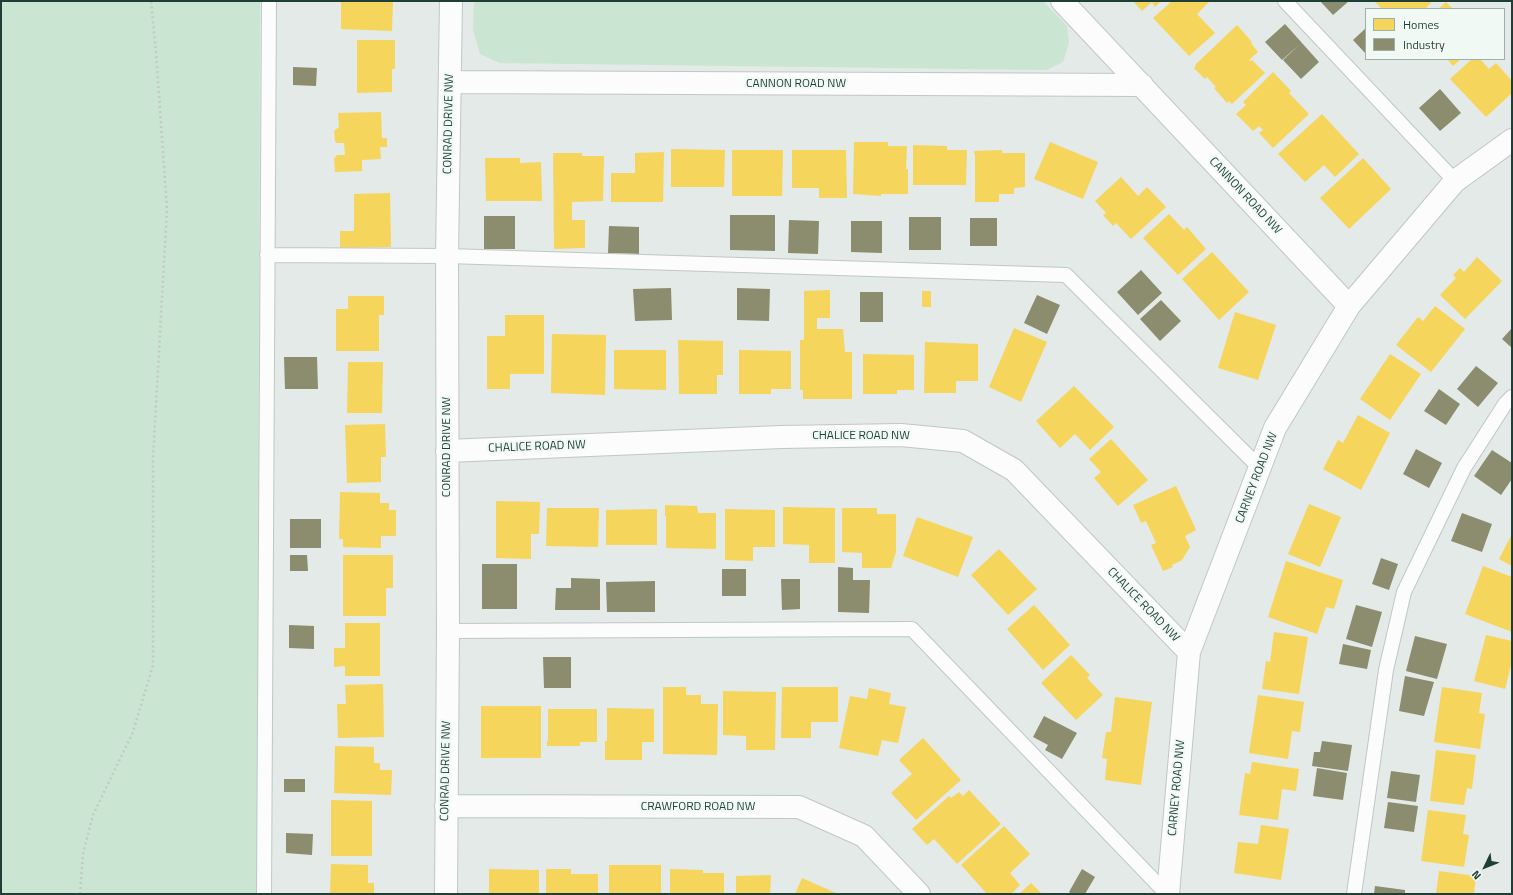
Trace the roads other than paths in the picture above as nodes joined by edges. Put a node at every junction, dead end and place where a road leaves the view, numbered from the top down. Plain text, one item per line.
1 (269, 1) edge
2 (452, 1) edge
3 (1062, 1) edge
4 (1285, 1) edge
5 (450, 82) junction
6 (1142, 86) junction
7 (1512, 140) edge
8 (1455, 181) junction
9 (267, 255) junction
10 (447, 256) junction
11 (1349, 306) junction
12 (1512, 397) edge
13 (447, 451) junction
14 (1261, 469) junction
15 (448, 631) junction
16 (1189, 652) junction
17 (446, 806) junction
18 (264, 894) edge
19 (446, 894) edge
20 (919, 894) edge
21 (1167, 894) edge
22 (1354, 894) edge

1 - 9 lane
2 - 5 street, CONRAD DRIVE NW
3 - 6 street, CANNON ROAD NW
4 - 8 lane
5 - 6 street, CANNON ROAD NW
5 - 10 street, CONRAD DRIVE NW
6 - 11 street, CANNON ROAD NW
7 - 8 street, CARNEY ROAD NW
8 - 11 street, CARNEY ROAD NW
9 - 10 lane
9 - 18 lane
10 - 13 street, CONRAD DRIVE NW
10 - 14 lane
11 - 14 street, CARNEY ROAD NW
12 - 22 lane
13 - 15 street, CONRAD DRIVE NW
13 - 16 street, CHALICE ROAD NW
14 - 16 street, CARNEY ROAD NW
15 - 17 street, CONRAD DRIVE NW
15 - 21 lane
16 - 21 street, CARNEY ROAD NW
17 - 19 street, CONRAD DRIVE NW
17 - 20 street, CRAWFORD ROAD NW

